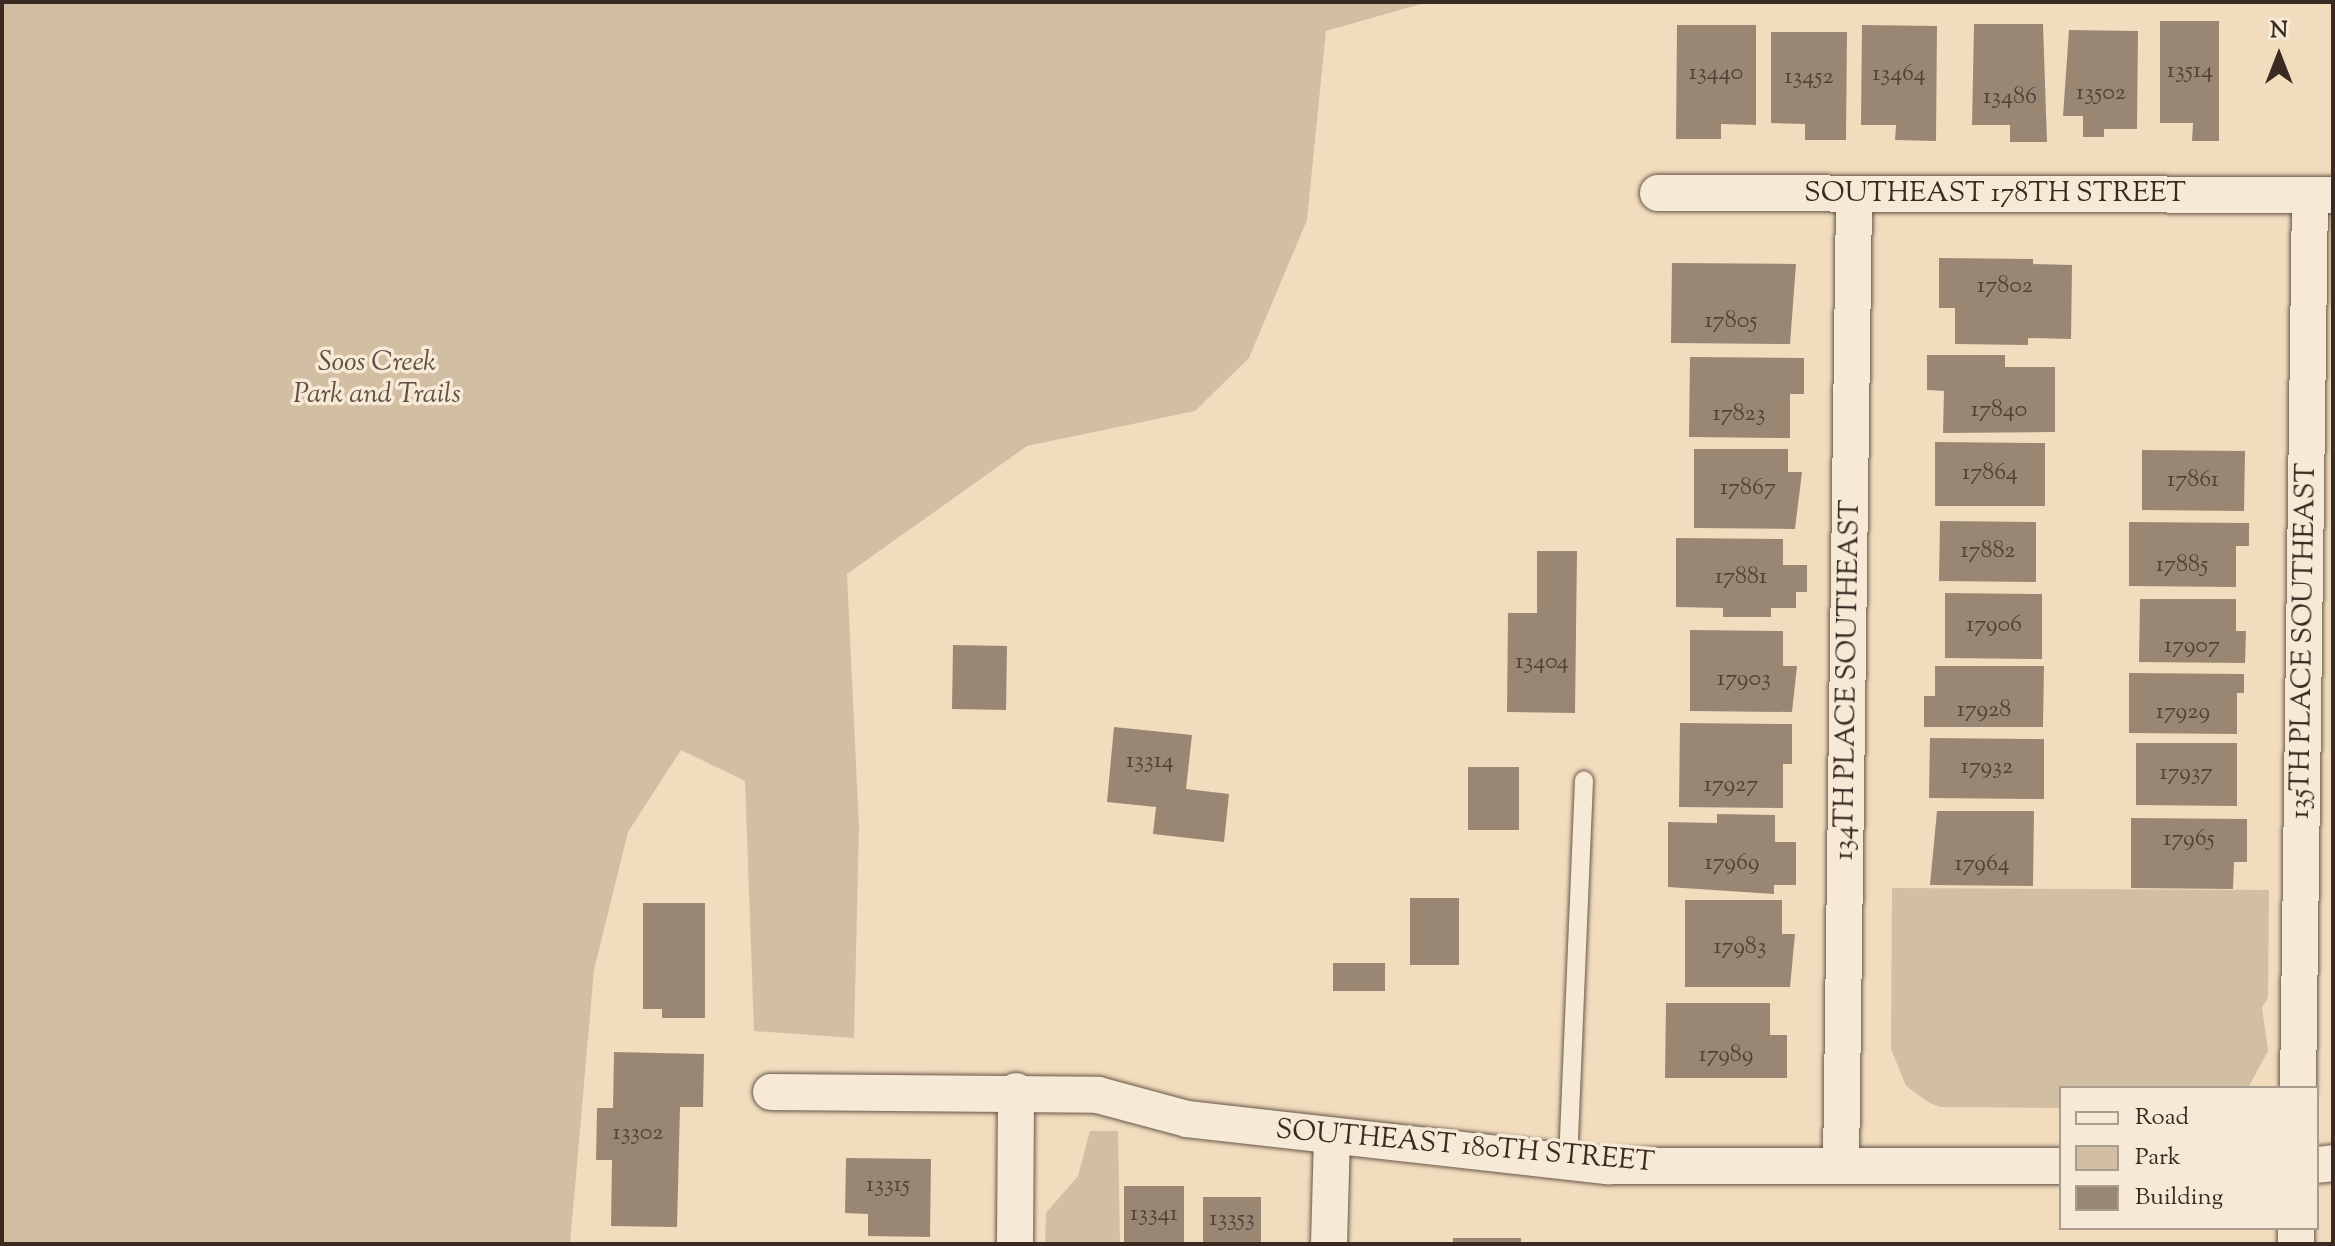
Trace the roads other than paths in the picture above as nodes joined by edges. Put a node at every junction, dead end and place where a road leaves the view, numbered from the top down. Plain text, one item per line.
1 (1658, 193) dead end
2 (1854, 194) junction
3 (2321, 195) edge
4 (1584, 780) dead end
5 (2298, 1086) edge
6 (1016, 1091) junction
7 (771, 1092) dead end
8 (1332, 1138) junction
9 (1568, 1162) junction
10 (1841, 1166) junction
11 (2059, 1166) edge
12 (1015, 1244) edge
13 (1329, 1244) edge

1 - 2 street, SOUTHEAST 178TH STREET
2 - 3 street, SOUTHEAST 178TH STREET
2 - 10 street, 134TH PLACE SOUTHEAST
3 - 5 street, 135TH PLACE SOUTHEAST
4 - 9 lane
6 - 7 street, SOUTHEAST 180TH STREET
6 - 8 street, SOUTHEAST 180TH STREET
6 - 12 street
8 - 9 street, SOUTHEAST 180TH STREET
8 - 13 street
9 - 10 street, SOUTHEAST 180TH STREET
10 - 11 street, SOUTHEAST 180TH STREET

